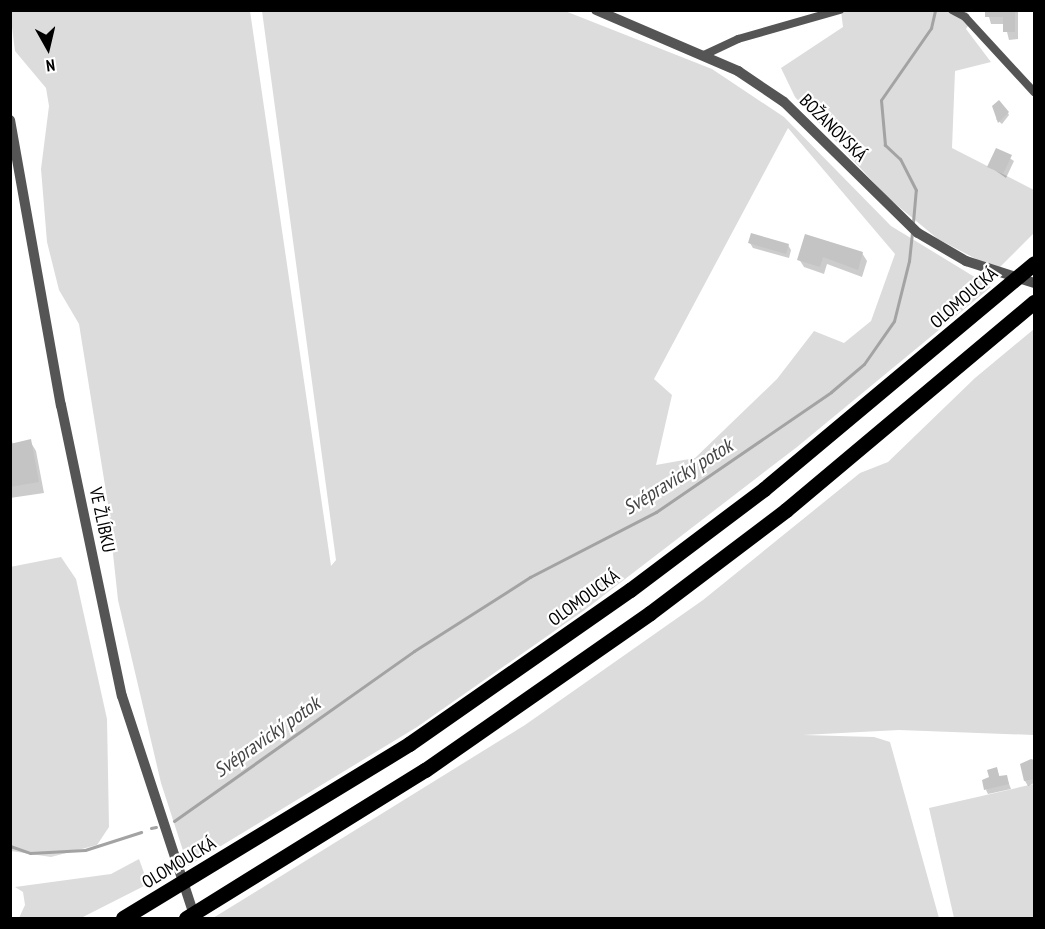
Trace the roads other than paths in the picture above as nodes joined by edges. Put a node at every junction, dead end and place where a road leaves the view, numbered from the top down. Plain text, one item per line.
1 (596, 10) edge
2 (840, 10) edge
3 (952, 10) edge
4 (704, 55) junction
5 (1035, 92) edge
6 (10, 120) edge
7 (1035, 263) edge
8 (1035, 283) edge
9 (1035, 302) edge
10 (128, 916) edge
11 (186, 918) edge
12 (195, 918) edge

1 - 4 street, BOŽANOVSKÁ
2 - 4 street
3 - 5 street
4 - 8 street, BOŽANOVSKÁ
6 - 12 street, VE ŽLÍBKU
7 - 10 highway, OLOMOUCKÁ
9 - 11 highway

